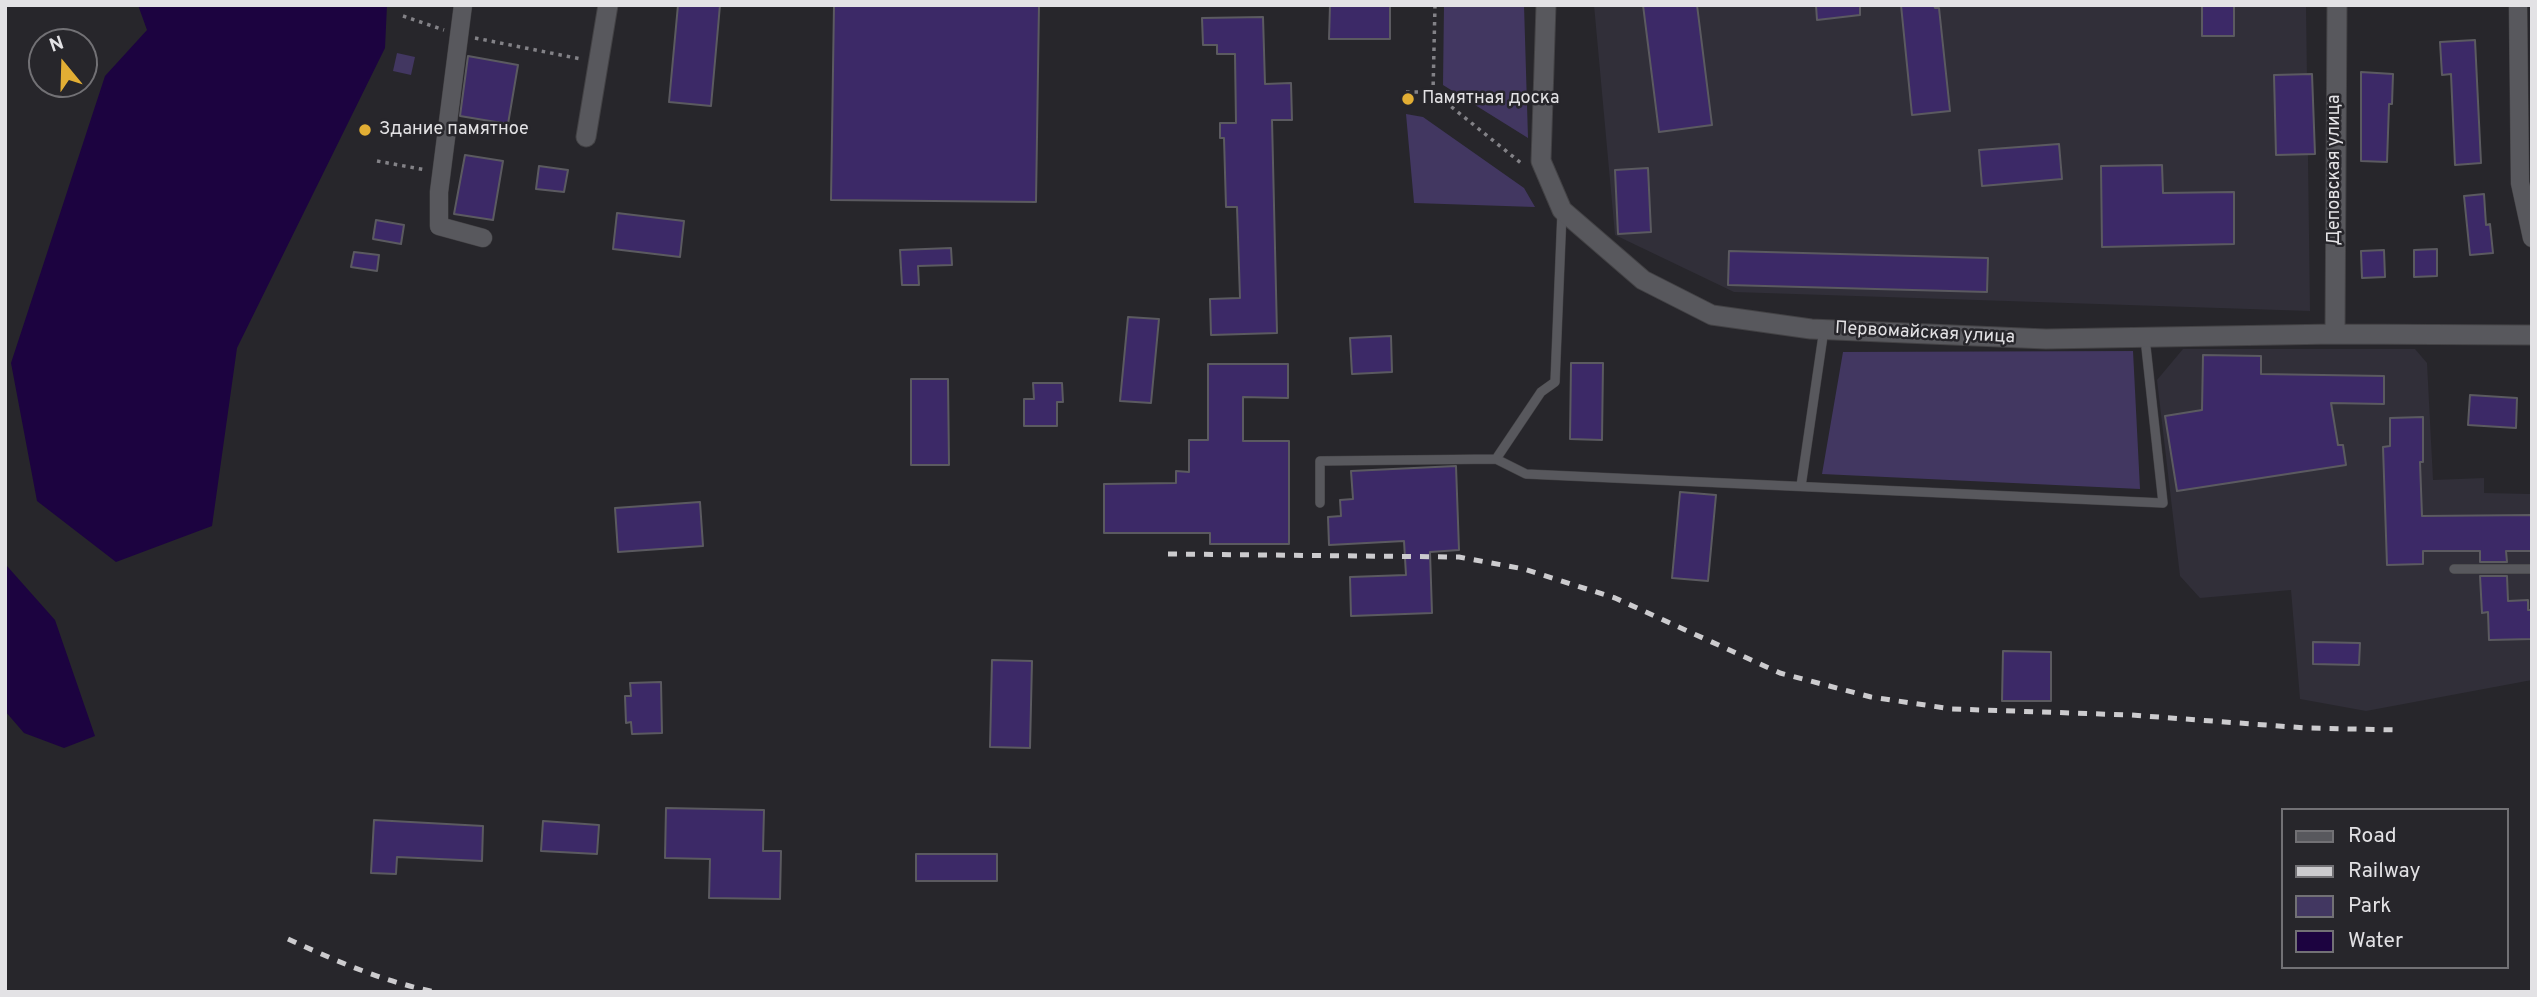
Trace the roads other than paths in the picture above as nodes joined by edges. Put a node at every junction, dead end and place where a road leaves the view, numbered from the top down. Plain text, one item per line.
1 (463, 5) edge
2 (608, 5) edge
3 (1546, 5) edge
4 (2337, 5) edge
5 (2518, 5) edge
6 (586, 137) dead end
7 (1562, 210) junction
8 (483, 238) dead end
9 (2532, 238) edge
10 (1824, 329) junction
11 (2335, 334) junction
12 (2532, 335) edge
13 (2145, 338) junction
14 (1496, 459) junction
15 (1801, 486) junction
16 (1320, 503) dead end
17 (2454, 569) dead end
18 (2532, 569) edge

1 - 8 street
2 - 6 street
3 - 7 street, Первомайская улица
4 - 11 street, Деповская улица
5 - 9 street
7 - 10 street, Первомайская улица
7 - 14 lane
10 - 13 street, Первомайская улица
10 - 15 lane
11 - 12 street, Первомайская улица
11 - 13 street, Первомайская улица
13 - 15 lane
14 - 15 lane
14 - 16 lane
17 - 18 lane

